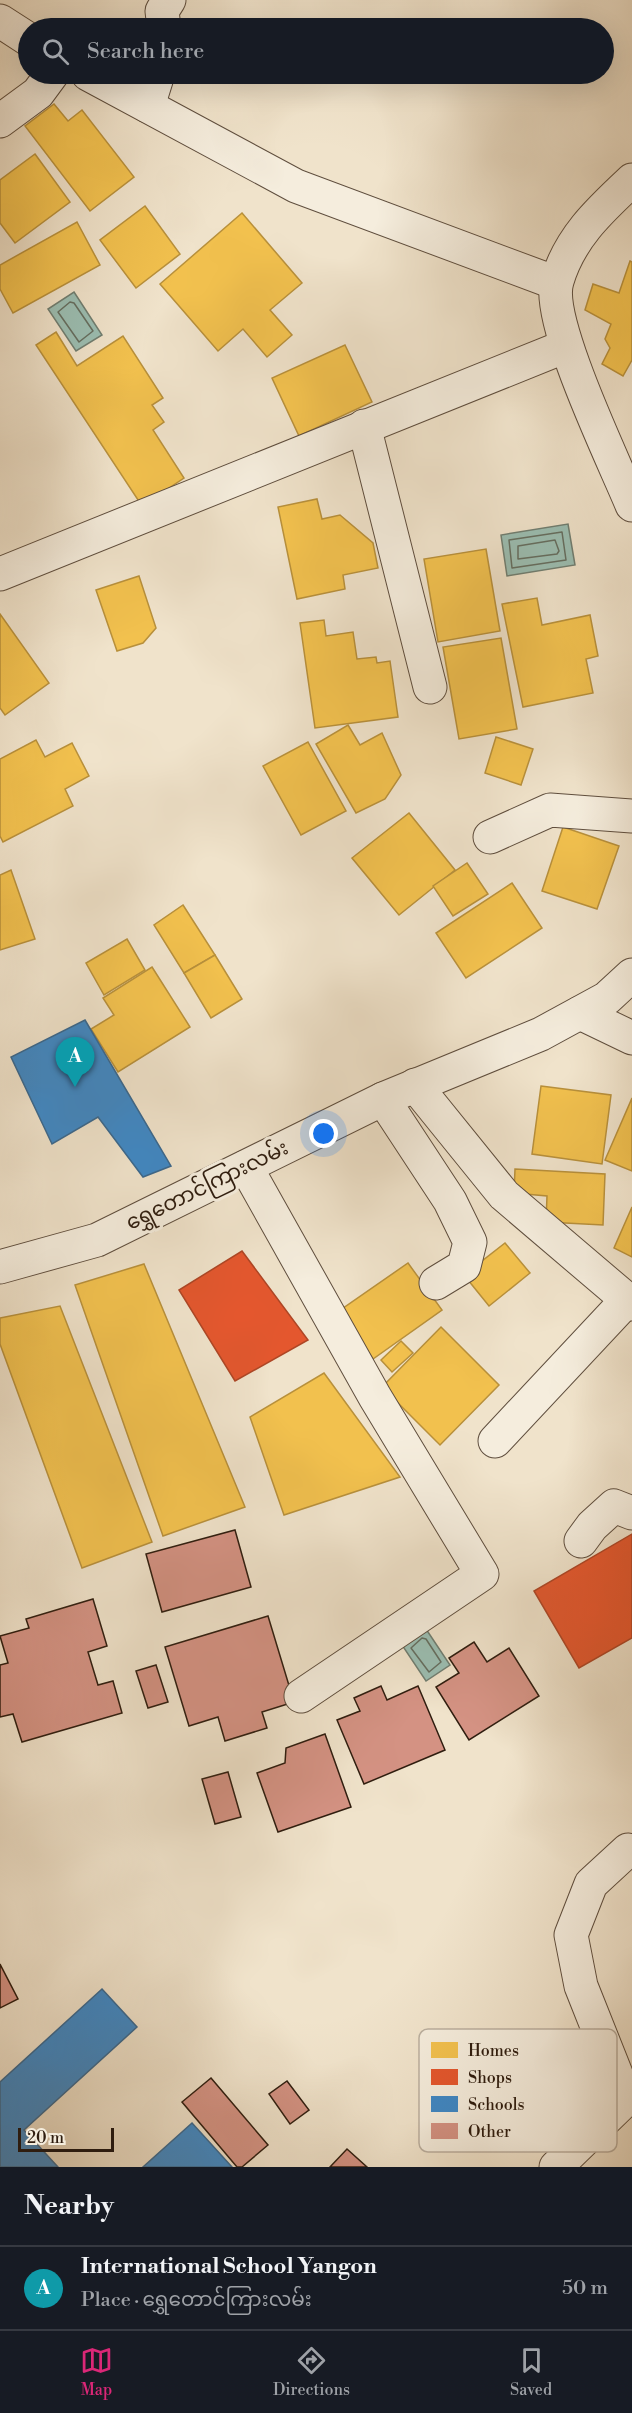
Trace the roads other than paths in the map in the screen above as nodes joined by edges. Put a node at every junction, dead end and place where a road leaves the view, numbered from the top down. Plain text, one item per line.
1 (169, 0) edge
2 (163, 18) edge
3 (0, 21) edge
4 (18, 33) edge
5 (45, 84) edge
6 (107, 84) edge
7 (155, 84) edge
8 (148, 106) junction
9 (0, 121) edge
10 (632, 180) edge
11 (556, 283) junction
12 (562, 331) junction
13 (364, 426) junction
14 (632, 505) edge
15 (0, 574) edge
16 (430, 687) dead end
17 (632, 816) edge
18 (490, 837) dead end
19 (632, 975) edge
20 (580, 1012) junction
21 (632, 1038) edge
22 (415, 1085) junction
23 (382, 1099) junction
24 (246, 1167) junction
25 (0, 1266) edge
26 (436, 1283) dead end
27 (630, 1302) edge
28 (495, 1441) dead end
29 (632, 1513) edge
30 (581, 1541) dead end
31 (301, 1696) dead end
32 (628, 1850) dead end
33 (599, 2029) edge
34 (617, 2072) edge
35 (629, 2101) edge
36 (617, 2112) edge
37 (573, 2152) edge
38 (556, 2167) edge

1 - 2 street
3 - 4 street
5 - 9 street
6 - 8 street
7 - 8 street
8 - 11 street
10 - 11 street
11 - 12 street
12 - 13 street
12 - 14 street
13 - 15 street
13 - 16 street
17 - 18 street
19 - 20 street, ရွှေတောင်ကြားလမ်း
20 - 21 street
20 - 22 street, ရွှေတောင်ကြားလမ်း
22 - 23 street, ရွှေတောင်ကြားလမ်း
22 - 27 street
23 - 24 street, ရွှေတောင်ကြားလမ်း
23 - 26 street
24 - 25 street, ရွှေတောင်ကြားလမ်း
24 - 31 street
27 - 28 street
29 - 30 street
32 - 33 street
34 - 35 street
35 - 36 street
37 - 38 street

